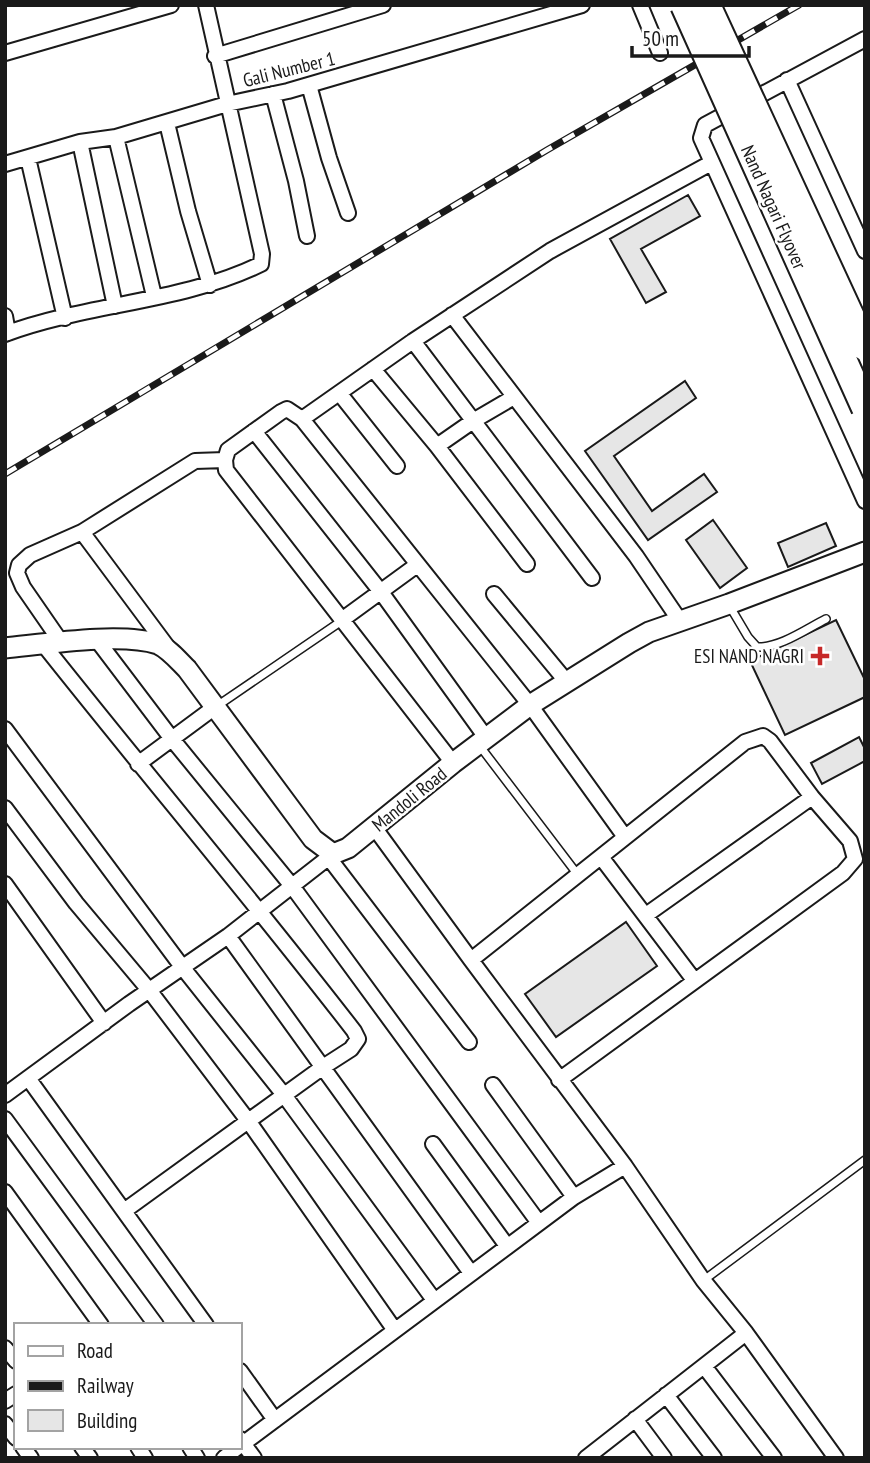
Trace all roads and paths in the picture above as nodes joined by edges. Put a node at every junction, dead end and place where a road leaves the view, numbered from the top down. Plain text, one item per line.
1 (172, 5) edge
2 (206, 5) edge
3 (383, 5) edge
4 (582, 5) edge
5 (640, 5) edge
6 (684, 5) edge
7 (707, 5) edge
8 (865, 39) edge
9 (5, 53) edge
10 (660, 53) dead end
11 (215, 56) junction
12 (787, 80) junction
13 (309, 85) junction
14 (272, 94) junction
15 (227, 104) junction
16 (167, 123) junction
17 (116, 137) junction
18 (80, 142) junction
19 (28, 158) junction
20 (711, 163) junction
21 (5, 164) edge
22 (348, 213) dead end
23 (307, 236) dead end
24 (865, 251) edge
25 (210, 285) junction
26 (154, 296) junction
27 (115, 306) junction
28 (452, 315) junction
29 (5, 316) edge
30 (65, 318) junction
31 (7, 333) edge
32 (414, 341) junction
33 (865, 347) edge
34 (373, 369) junction
35 (340, 394) junction
36 (514, 397) junction
37 (865, 408) edge
38 (302, 419) junction
39 (473, 421) junction
40 (254, 431) junction
41 (437, 446) junction
42 (225, 460) junction
43 (397, 466) dead end
44 (865, 501) edge
45 (82, 532) junction
46 (865, 552) edge
47 (527, 564) dead end
48 (417, 565) junction
49 (592, 578) dead end
50 (382, 592) junction
51 (494, 594) dead end
52 (729, 604) junction
53 (344, 619) junction
54 (826, 619) dead end
55 (680, 621) junction
56 (97, 640) junction
57 (52, 643) junction
58 (5, 648) edge
59 (172, 653) junction
60 (566, 681) junction
61 (530, 705) junction
62 (215, 707) junction
63 (5, 729) edge
64 (172, 739) junction
65 (482, 742) junction
66 (453, 763) junction
67 (138, 764) junction
68 (812, 797) junction
69 (5, 808) edge
70 (374, 827) junction
71 (625, 837) junction
72 (331, 856) junction
73 (601, 857) junction
74 (578, 875) junction
75 (292, 886) junction
76 (8, 893) edge
77 (261, 911) junction
78 (646, 915) junction
79 (228, 936) junction
80 (471, 960) junction
81 (183, 968) junction
82 (694, 981) junction
83 (149, 990) junction
84 (104, 1023) junction
85 (469, 1042) dead end
86 (323, 1067) junction
87 (28, 1078) junction
88 (559, 1080) junction
89 (493, 1085) dead end
90 (5, 1095) edge
91 (284, 1096) junction
92 (5, 1119) edge
93 (249, 1122) junction
94 (433, 1144) dead end
95 (865, 1160) edge
96 (625, 1166) junction
97 (5, 1192) edge
98 (574, 1197) junction
99 (124, 1211) junction
100 (539, 1223) junction
101 (507, 1246) junction
102 (471, 1273) junction
103 (703, 1280) junction
104 (434, 1300) junction
105 (100, 1323) edge
106 (155, 1323) edge
107 (205, 1323) edge
108 (394, 1329) junction
109 (746, 1333) junction
110 (705, 1366) junction
111 (242, 1374) edge
112 (666, 1395) junction
113 (635, 1419) junction
114 (275, 1420) junction
115 (242, 1443) edge
116 (603, 1453) edge
117 (586, 1458) edge
118 (664, 1458) edge
119 (714, 1458) edge
120 (774, 1458) edge
121 (836, 1458) edge

1 - 9 street
2 - 11 street
3 - 11 street
4 - 13 street, Gali Number 1
5 - 10 street
6 - 37 highway, Nand Nagari Flyover, bridge
7 - 33 highway, Nand Nagari Flyover, bridge
8 - 12 street
11 - 15 street
12 - 20 street
12 - 24 street
13 - 14 street, Gali Number 1
13 - 22 street
14 - 15 street, Gali Number 1
14 - 23 street
15 - 16 street, Gali Number 1
15 - 25 street
16 - 17 street, Gali Number 1
16 - 25 street
17 - 18 street, Gali Number 1
17 - 26 street
18 - 19 street, Gali Number 1
18 - 27 street
19 - 21 street, Gali Number 1
19 - 30 street
20 - 28 street
20 - 44 street
25 - 26 street
26 - 27 street
27 - 30 street
28 - 32 street
28 - 36 street
29 - 31 street
30 - 31 street
32 - 34 street
32 - 39 street
34 - 35 street
34 - 41 street
35 - 38 street
35 - 43 street
36 - 39 street
36 - 55 street
38 - 40 street
38 - 48 street
39 - 41 street
39 - 49 street
40 - 42 street
40 - 50 street
41 - 47 street
42 - 45 street
42 - 53 street
45 - 57 street
45 - 59 street
46 - 52 street, Mandoli Road
48 - 50 street
48 - 61 street
50 - 53 street
50 - 65 street
51 - 60 street
52 - 54 lane
52 - 55 street, Mandoli Road
53 - 62 lane
53 - 66 street
55 - 60 street, Mandoli Road
56 - 57 street
56 - 59 street
56 - 64 street
57 - 58 street
57 - 67 street
59 - 62 street
60 - 61 street, Mandoli Road
61 - 65 street, Mandoli Road
61 - 71 street
62 - 64 street
62 - 72 street
63 - 81 street
64 - 67 street
64 - 75 street
65 - 66 street, Mandoli Road
65 - 74 lane
66 - 70 street, Mandoli Road
67 - 77 street
68 - 71 street
68 - 78 street
68 - 82 street
69 - 83 street
70 - 72 street, Mandoli Road
70 - 80 street
71 - 73 street
72 - 75 street
72 - 85 street
73 - 74 street
73 - 78 street
74 - 80 street
75 - 77 street
75 - 100 street
76 - 84 street
77 - 79 street
77 - 86 street
78 - 82 street
79 - 81 street
79 - 86 street
80 - 88 street
81 - 83 street
81 - 91 street
82 - 88 street
83 - 84 street
83 - 93 street
84 - 87 street
86 - 91 street
86 - 102 street
87 - 90 street
87 - 99 street
88 - 96 street
89 - 98 street
91 - 93 street
91 - 104 street
92 - 106 street
93 - 99 street
93 - 108 street
94 - 101 street
95 - 103 lane
96 - 98 street
96 - 103 street
97 - 105 street
98 - 100 street
99 - 107 street
100 - 101 street
101 - 102 street
102 - 104 street
103 - 109 street
104 - 108 street
108 - 114 street
109 - 110 street
109 - 121 street
110 - 112 street
110 - 120 street
111 - 114 street
112 - 113 street
112 - 119 street
113 - 116 street
113 - 118 street
114 - 115 street
116 - 117 street

